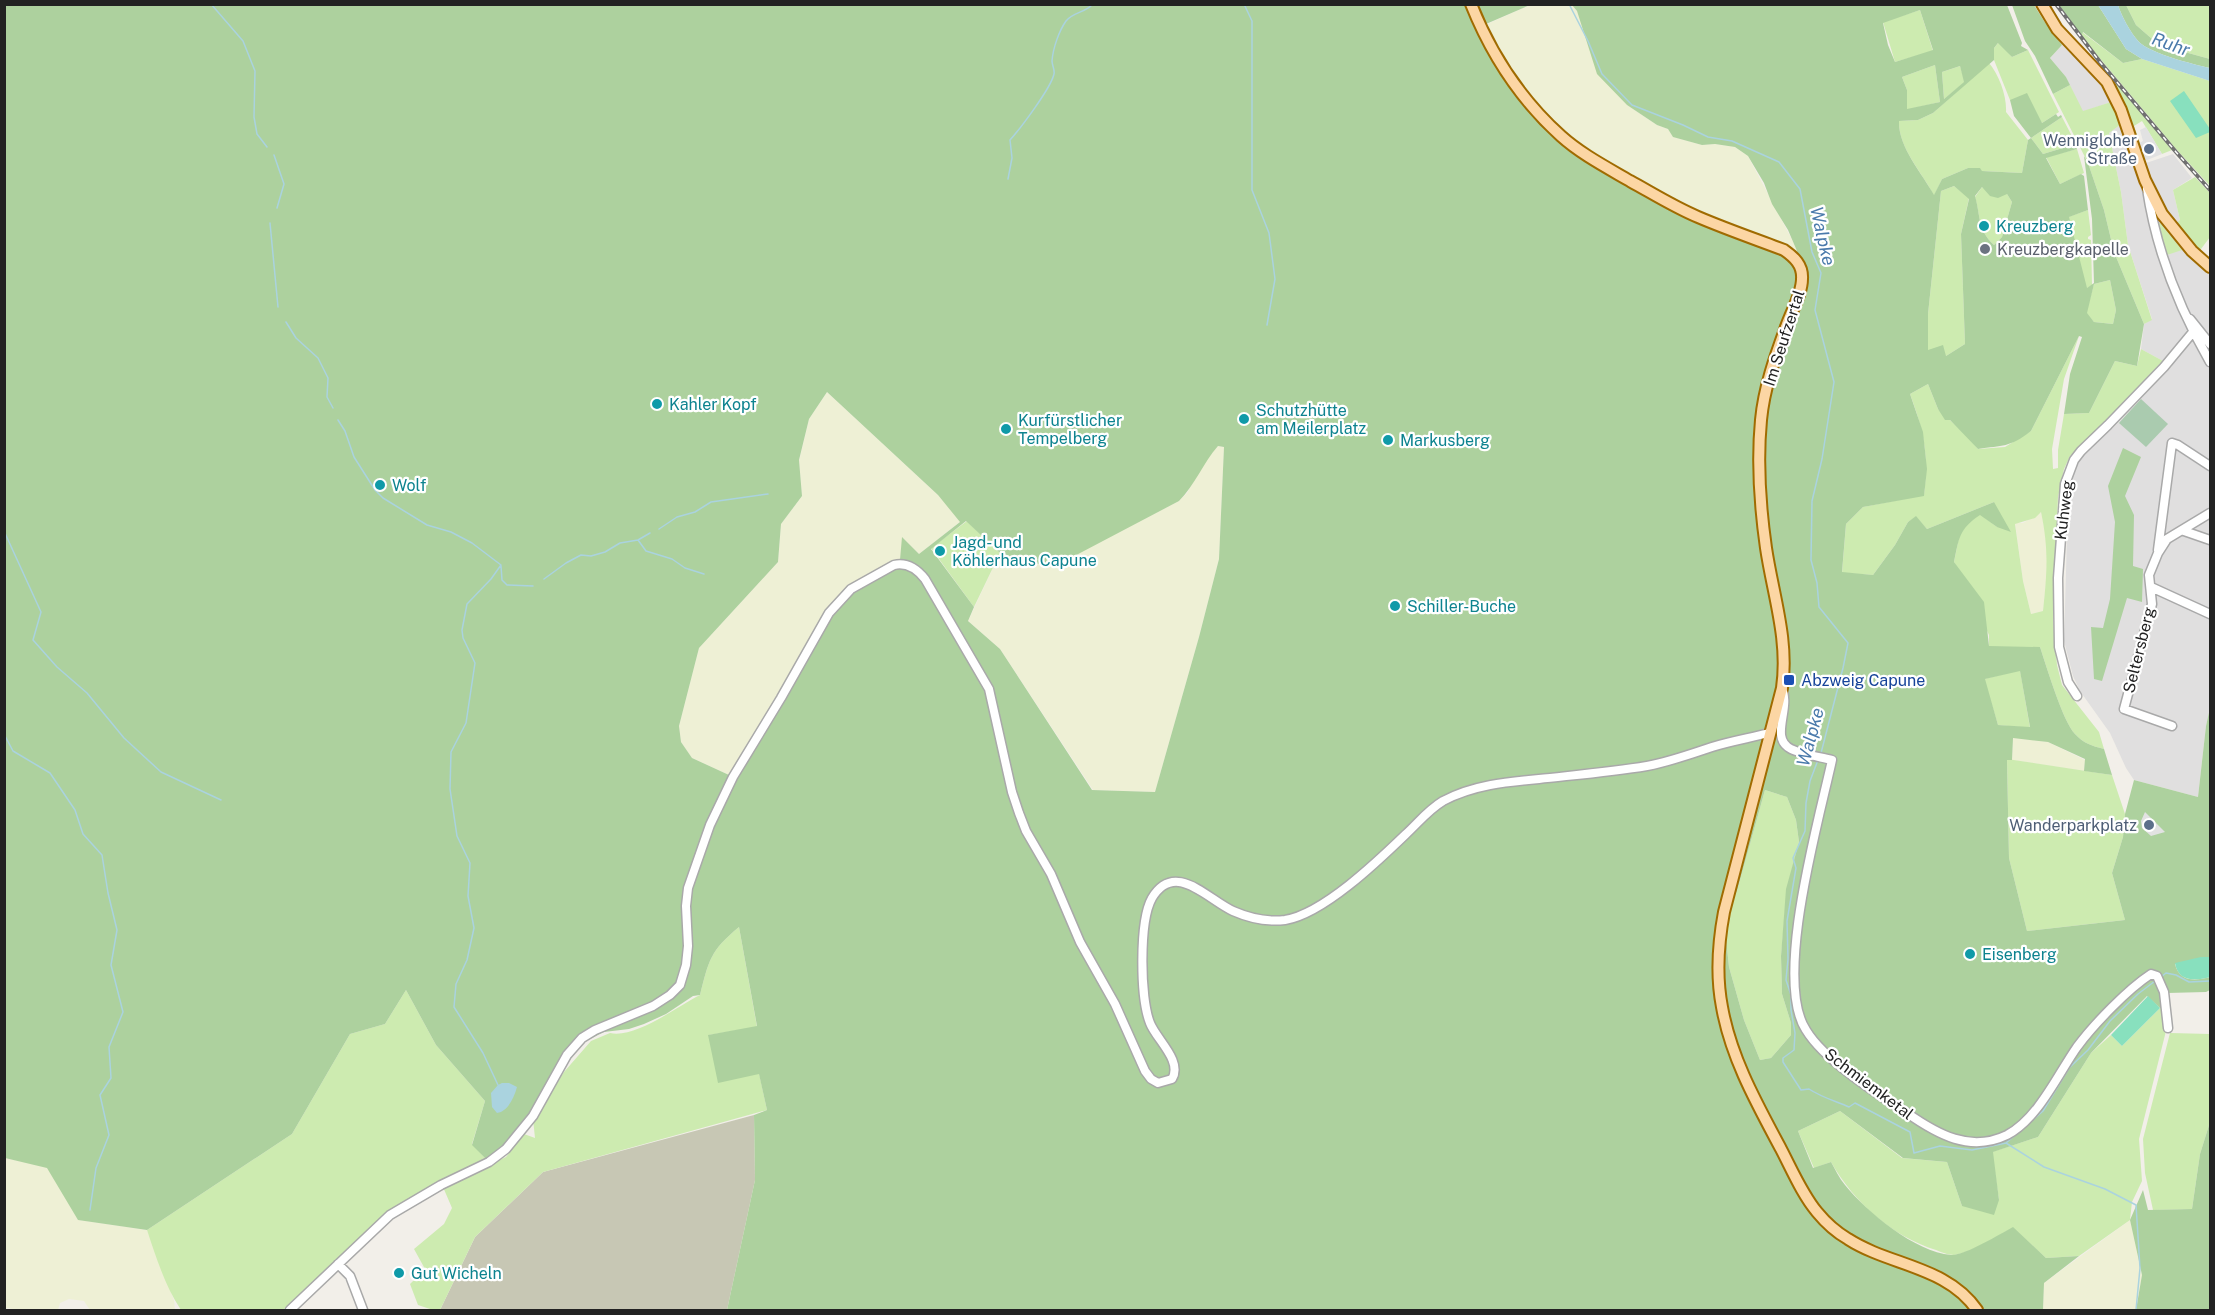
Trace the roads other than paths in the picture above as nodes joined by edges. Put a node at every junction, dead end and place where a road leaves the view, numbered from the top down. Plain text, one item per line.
1 (1472, 4) edge
2 (2042, 4) edge
3 (2157, 216) junction
4 (2211, 267) edge
5 (2182, 308) junction
6 (2193, 332) junction
7 (2211, 344) edge
8 (2211, 362) edge
9 (2211, 466) edge
10 (2211, 513) edge
11 (2184, 531) junction
12 (2211, 540) edge
13 (2158, 553) junction
14 (2151, 587) junction
15 (2211, 614) edge
16 (1782, 688) junction
17 (2077, 696) dead end
18 (2172, 726) dead end
19 (1769, 733) junction
20 (2168, 1028) dead end
21 (338, 1264) junction
22 (290, 1311) edge
23 (363, 1311) edge
24 (1977, 1311) edge

1 - 16 main road, Im Seufzertal
2 - 3 main road
3 - 4 main road
3 - 5 street
5 - 6 street
5 - 7 street
6 - 8 street
6 - 17 street, Kuhweg
9 - 13 street, Seltersberg
10 - 11 street
11 - 12 street
11 - 13 street
13 - 14 street, Seltersberg
14 - 15 street
14 - 18 street, Seltersberg
16 - 19 main road, Im Seufzertal
16 - 20 street, Schmiemketal
19 - 21 street
19 - 24 main road, Im Seufzertal
21 - 22 street
21 - 23 street

